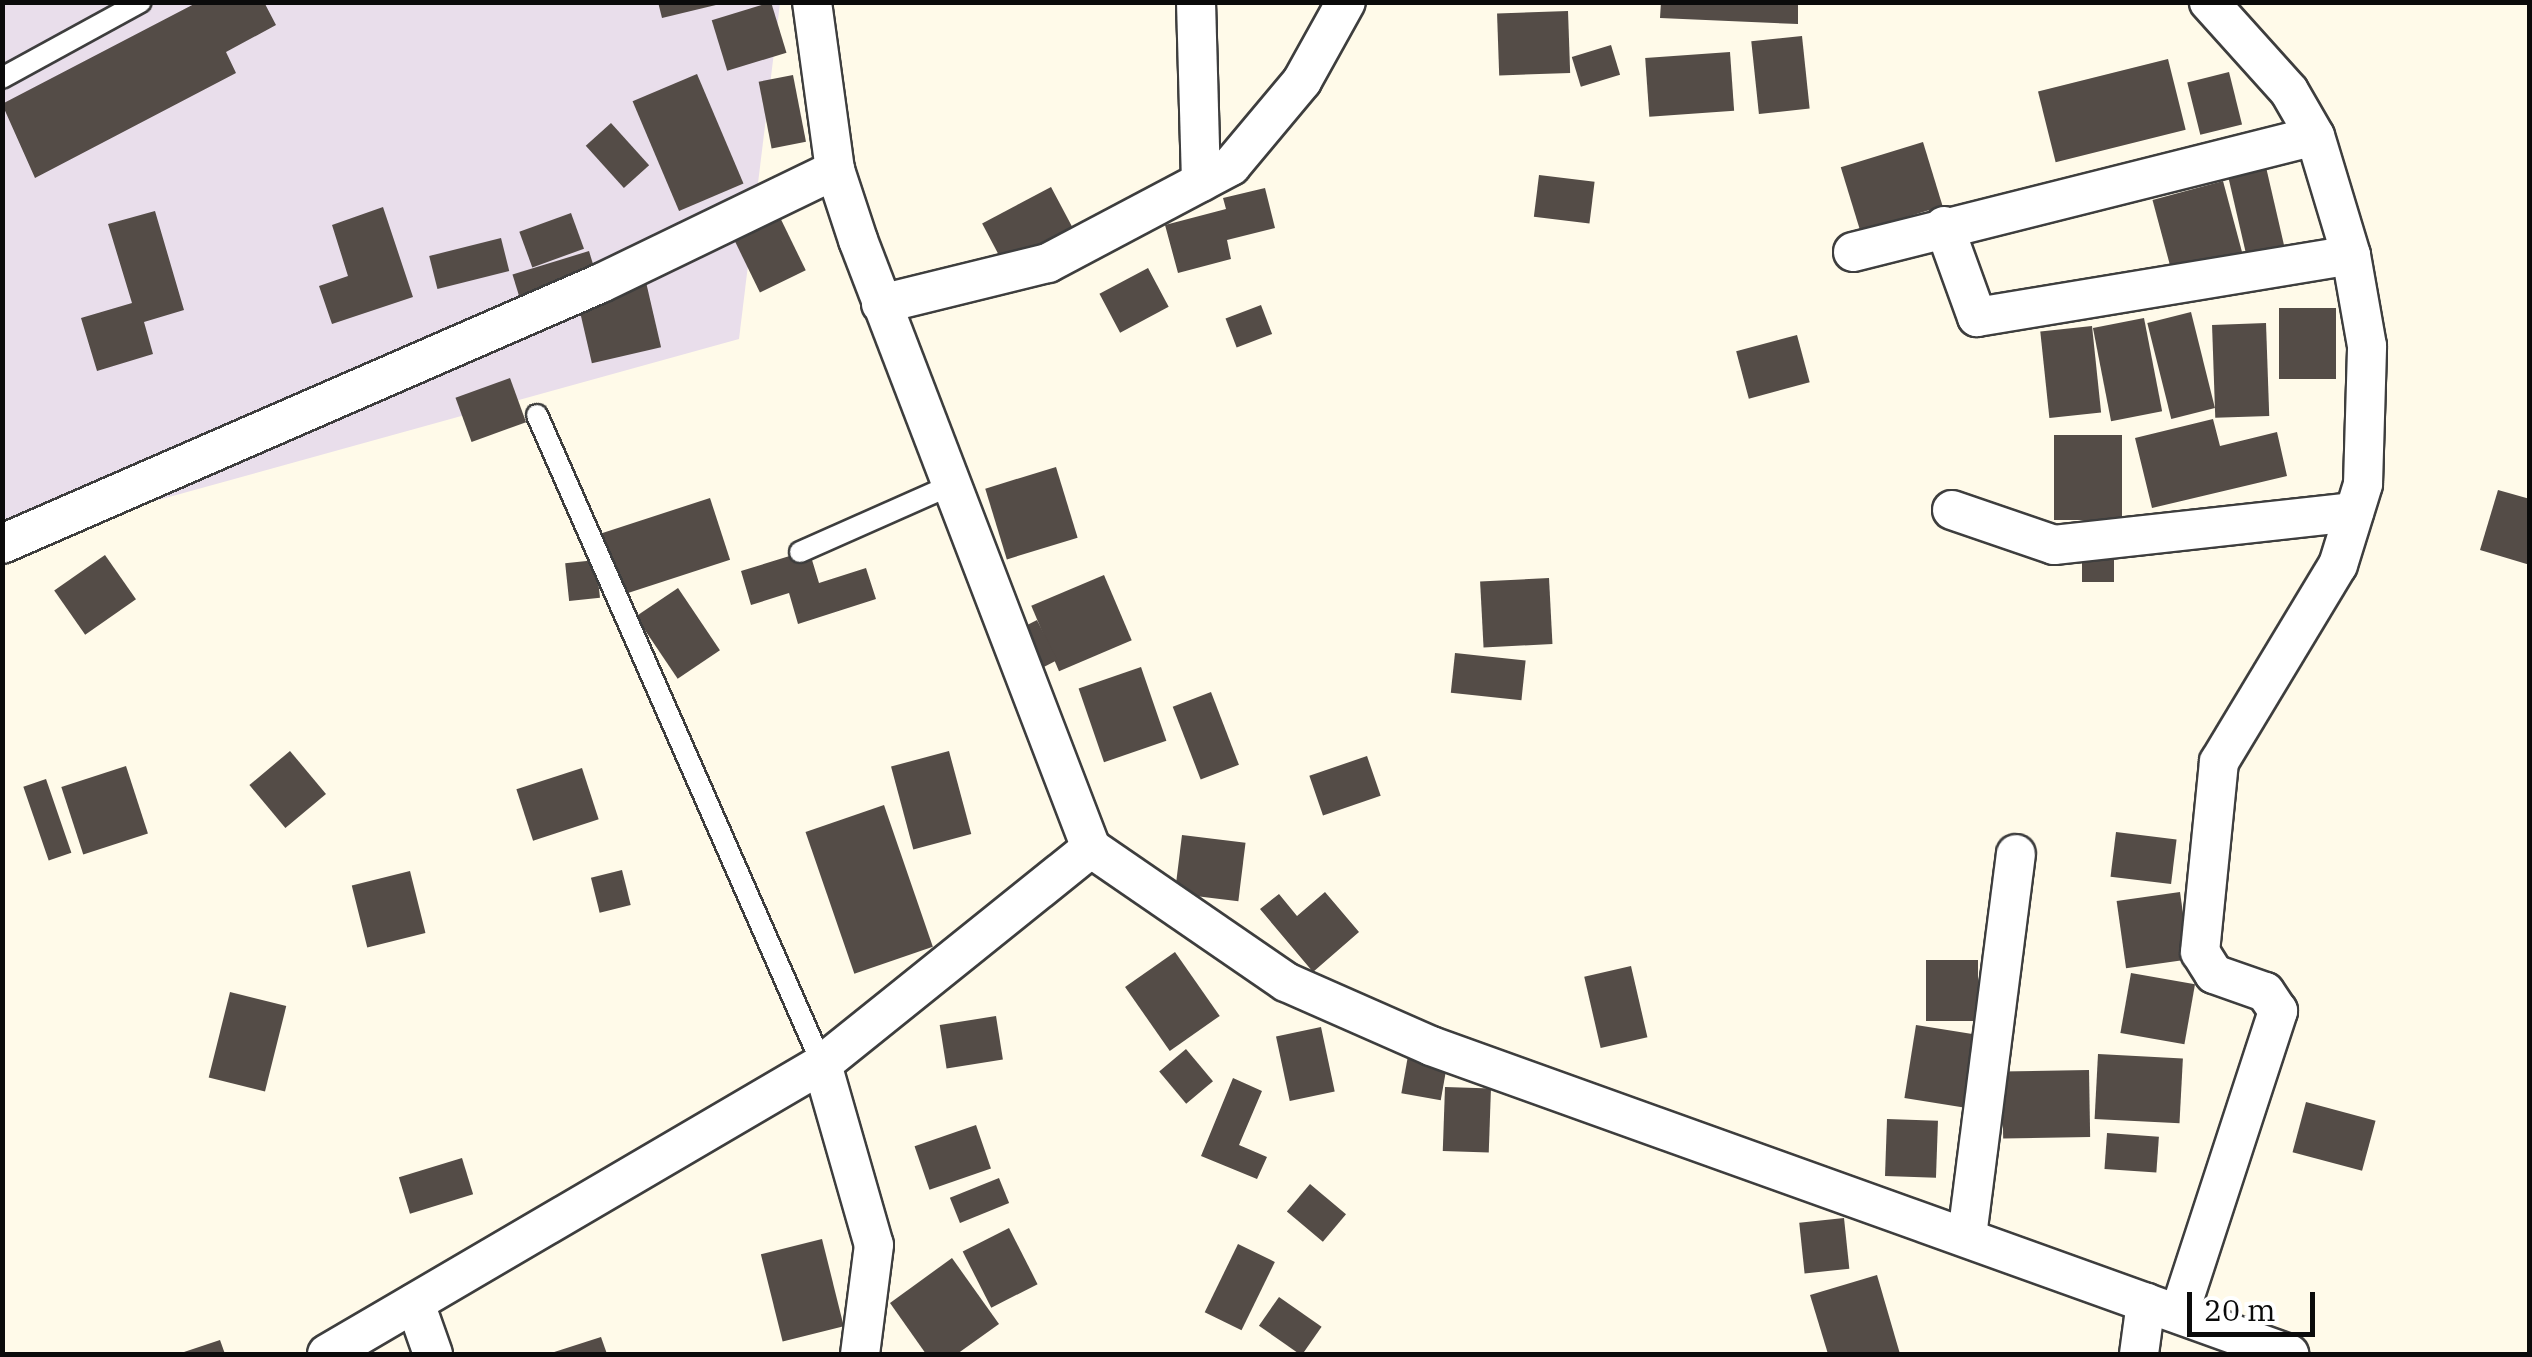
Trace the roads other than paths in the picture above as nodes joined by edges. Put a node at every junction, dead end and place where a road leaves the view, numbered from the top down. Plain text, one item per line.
1 (140, 2) edge
2 (812, 2) edge
3 (1196, 2) edge
4 (1346, 2) edge
5 (2209, 2) edge
6 (2, 78) edge
7 (2315, 136) junction
8 (836, 170) junction
9 (1201, 182) junction
10 (1944, 226) junction
11 (1852, 252) dead end
12 (2351, 255) junction
13 (881, 304) junction
14 (537, 415) dead end
15 (951, 485) junction
16 (1952, 510) dead end
17 (2354, 512) junction
18 (2, 544) edge
19 (800, 552) dead end
20 (1091, 848) junction
21 (2016, 854) dead end
22 (822, 1064) junction
23 (1967, 1236) junction
24 (415, 1303) junction
25 (2163, 1308) junction
26 (867, 1349) edge
27 (327, 1354) edge
28 (433, 1354) edge
29 (2139, 1354) edge
30 (2289, 1354) edge

1 - 6 lane
2 - 8 street
3 - 9 street
4 - 9 street
5 - 7 street
7 - 10 street
7 - 12 street
8 - 13 street
8 - 18 street
9 - 13 street
10 - 11 street
10 - 12 street
12 - 17 street
13 - 15 street
14 - 22 lane
15 - 19 lane
15 - 20 street
16 - 17 street
17 - 25 street
20 - 22 street
20 - 23 street
21 - 23 street
22 - 24 street
22 - 26 street
23 - 25 street
24 - 27 street
24 - 28 street
25 - 29 street
25 - 30 street

